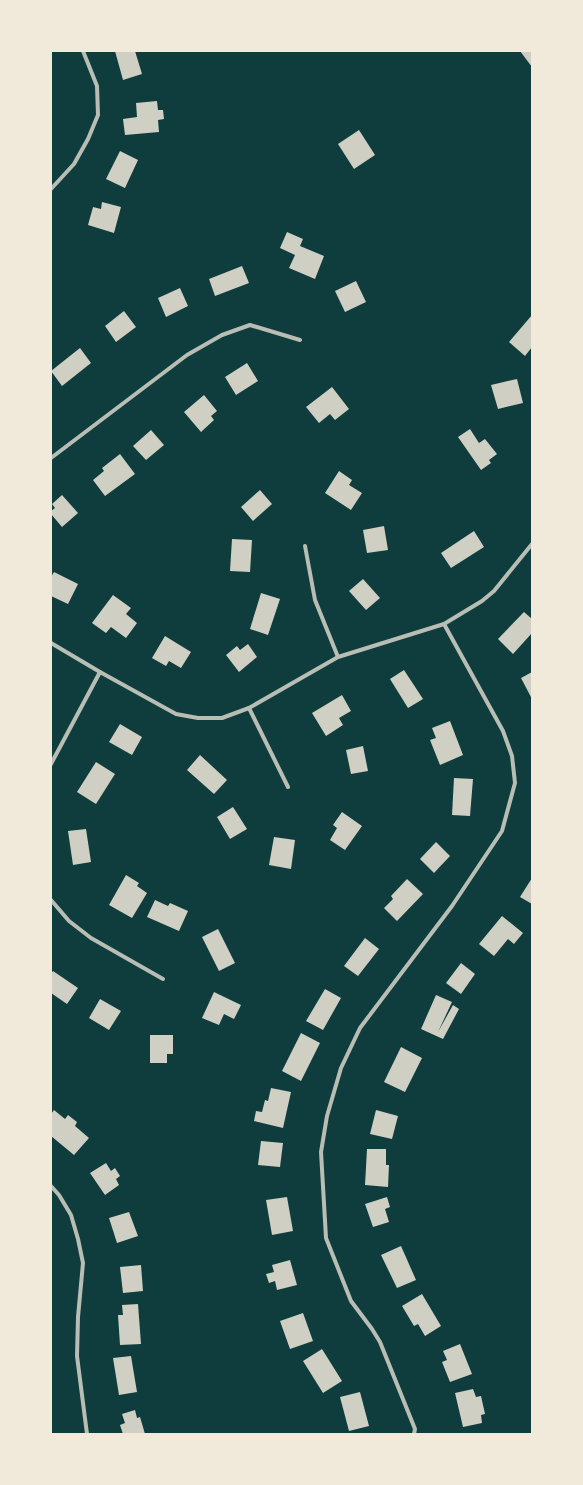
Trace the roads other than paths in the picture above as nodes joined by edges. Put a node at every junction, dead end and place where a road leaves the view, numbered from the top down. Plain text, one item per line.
1 (83, 51) edge
2 (51, 189) edge
3 (300, 340) dead end
4 (51, 458) edge
5 (532, 544) edge
6 (305, 546) dead end
7 (444, 624) junction
8 (51, 644) edge
9 (338, 657) junction
10 (100, 672) junction
11 (249, 708) junction
12 (51, 764) edge
13 (288, 787) dead end
14 (51, 900) edge
15 (163, 979) dead end
16 (51, 1186) edge
17 (87, 1434) edge
18 (414, 1434) edge

1 - 2 street
3 - 4 street
5 - 7 street
6 - 9 street
7 - 9 street
7 - 18 street
8 - 10 street
9 - 11 street
10 - 11 street
10 - 12 street
11 - 13 street
14 - 15 street
16 - 17 street

